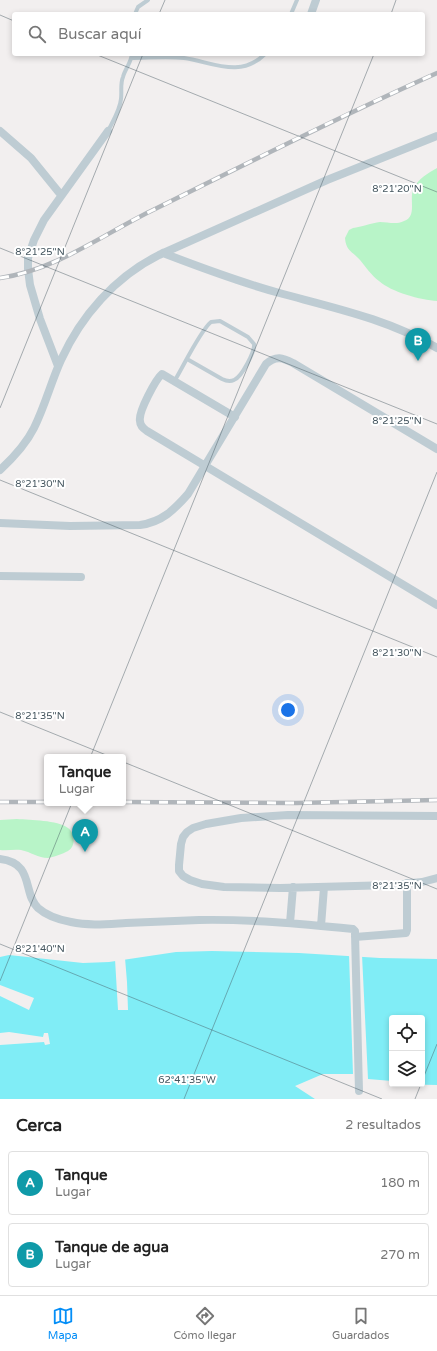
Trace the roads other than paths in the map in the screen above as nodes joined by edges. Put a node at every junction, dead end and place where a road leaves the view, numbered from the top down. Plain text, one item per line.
1 (148, 0) edge
2 (297, 0) edge
3 (316, 0) edge
4 (136, 12) edge
5 (292, 12) edge
6 (312, 12) edge
7 (132, 56) edge
8 (263, 56) edge
9 (0, 131) edge
10 (108, 131) joint
11 (437, 136) edge
12 (62, 195) junction
13 (163, 253) junction
14 (437, 348) edge
15 (187, 359) junction
16 (58, 366) junction
17 (175, 380) junction
18 (235, 417) junction
19 (437, 449) edge
20 (205, 467) junction
21 (0, 470) edge
22 (0, 523) edge
23 (0, 576) edge
24 (81, 577) dead end
25 (437, 605) edge
26 (437, 816) edge
27 (0, 859) edge
28 (437, 878) edge
29 (407, 883) junction
30 (324, 887) junction
31 (293, 888) junction
32 (290, 923) junction
33 (322, 926) junction
34 (355, 937) junction
35 (359, 1091) dead end

1 - 4 lane
2 - 5 lane
3 - 6 street
7 - 8 lane
7 - 10 lane
9 - 12 street
10 - 12 street
11 - 13 street
12 - 16 street
13 - 14 street
13 - 16 street
15 - 15 lane
15 - 17 lane
16 - 21 street
17 - 18 street
17 - 20 street
18 - 19 street
18 - 20 street
20 - 22 street
20 - 25 street
23 - 24 street
26 - 31 street
27 - 32 street
28 - 29 street
29 - 30 street
29 - 34 street
30 - 31 street
30 - 33 street
31 - 32 street
32 - 33 street
33 - 34 street
34 - 35 street

